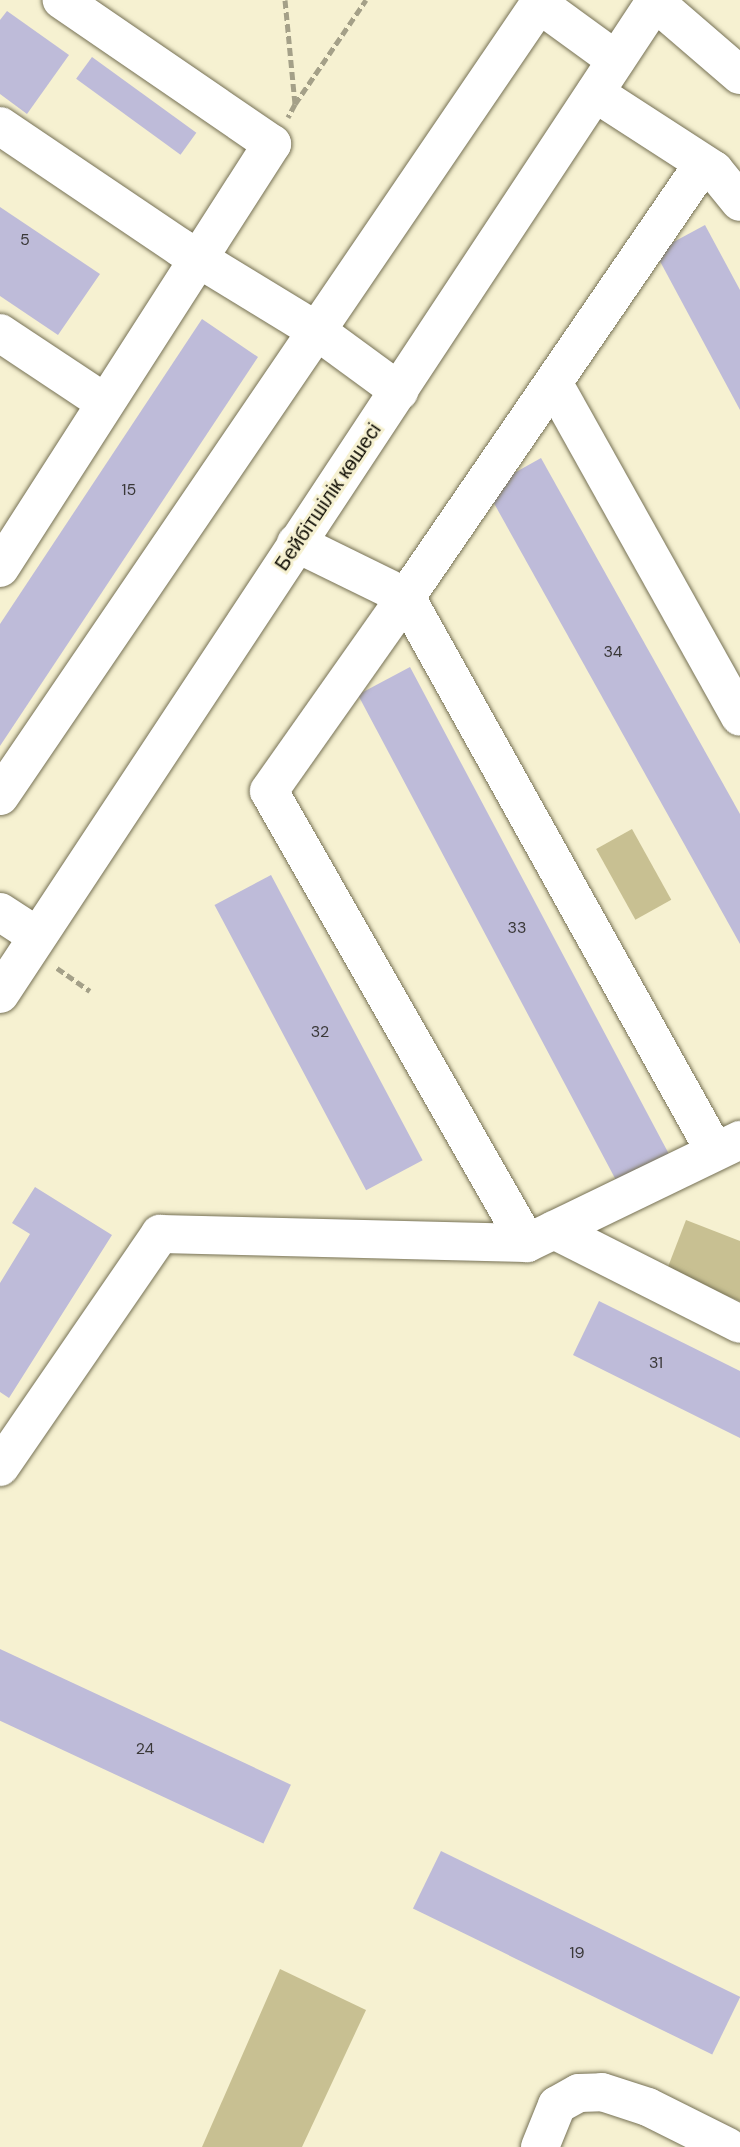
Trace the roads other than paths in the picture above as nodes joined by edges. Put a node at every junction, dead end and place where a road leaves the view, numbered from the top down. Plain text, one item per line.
1 (62, 0) edge
2 (656, 1) edge
3 (616, 60) junction
4 (740, 75) edge
5 (595, 93) junction
6 (0, 126) edge
7 (703, 164) junction
8 (740, 202) edge
9 (196, 256) junction
10 (317, 331) junction
11 (0, 333) edge
12 (554, 384) junction
13 (399, 391) junction
14 (104, 402) junction
15 (296, 543) junction
16 (0, 568) edge
17 (406, 597) junction
18 (740, 717) edge
19 (0, 796) edge
20 (0, 912) edge
21 (37, 936) junction
22 (4, 979) edge
23 (727, 1146) edge
24 (540, 1236) junction
25 (740, 1324) edge
26 (0, 1467) edge
27 (540, 2147) edge
28 (728, 2147) edge

1 - 9 street
2 - 3 street, Бейбітшілік көшесі
2 - 4 street
3 - 5 street, Бейбітшілік көшесі
3 - 10 street
5 - 7 street
5 - 13 street, Бейбітшілік көшесі
6 - 9 street
7 - 8 street
7 - 12 street
9 - 10 street
9 - 14 street
10 - 13 street
10 - 19 street
11 - 14 street
12 - 17 street
12 - 18 street
13 - 15 street, Бейбітшілік көшесі
14 - 16 street
15 - 17 street
15 - 21 street, Бейбітшілік көшесі
17 - 23 street
17 - 24 street
20 - 21 street
21 - 22 street, Бейбітшілік көшесі
23 - 24 street
24 - 25 street
24 - 26 street
27 - 28 street

